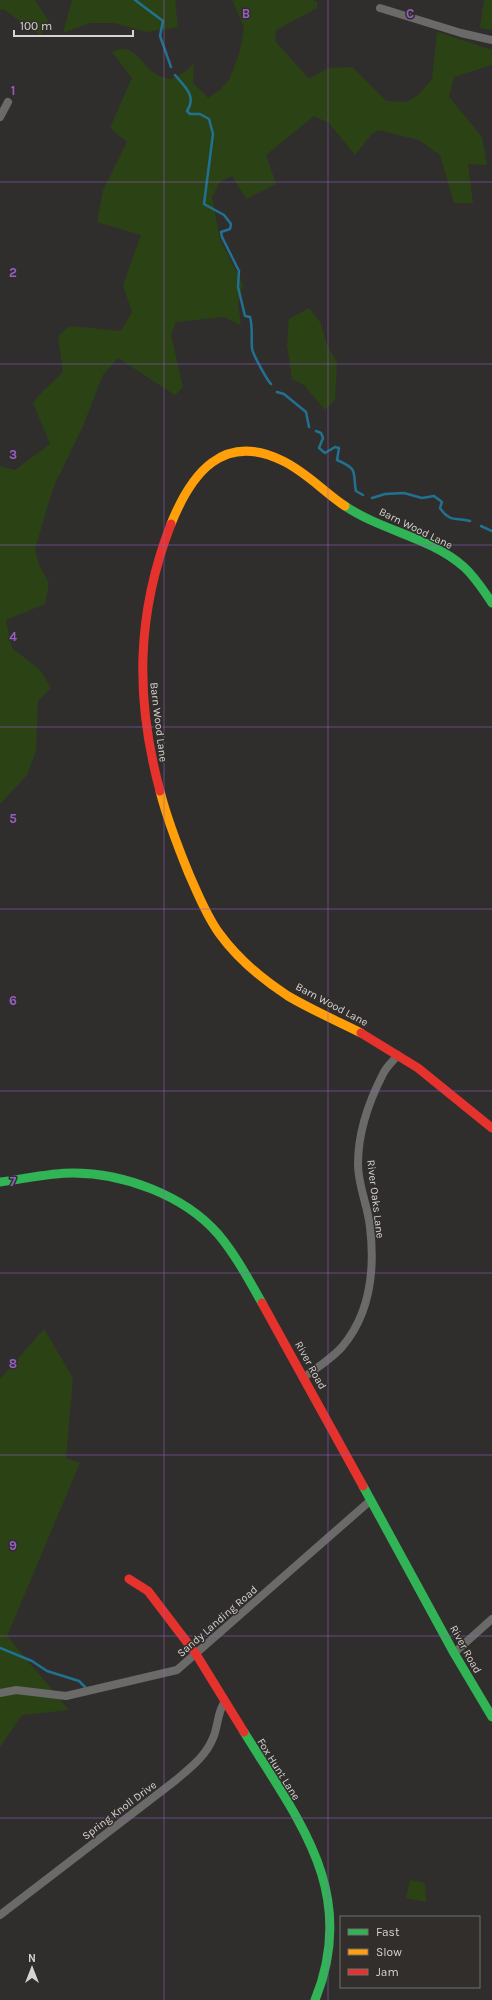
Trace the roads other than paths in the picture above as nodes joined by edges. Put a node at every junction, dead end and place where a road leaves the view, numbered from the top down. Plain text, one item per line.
1 (380, 8) dead end
2 (492, 40) edge
3 (8, 102) dead end
4 (0, 117) edge
5 (492, 603) edge
6 (398, 1055) junction
7 (492, 1128) edge
8 (0, 1182) edge
9 (304, 1377) junction
10 (371, 1500) junction
11 (129, 1579) dead end
12 (492, 1619) edge
13 (454, 1653) junction
14 (196, 1654) junction
15 (0, 1693) edge
16 (224, 1703) junction
17 (492, 1717) edge
18 (0, 1915) edge
19 (315, 2000) edge

1 - 2 street
3 - 4 street
5 - 6 street, Barn Wood Lane
6 - 7 street, Barn Wood Lane
6 - 9 street, River Oaks Lane
8 - 9 street, River Road
9 - 10 street, River Road
10 - 13 street, River Road
10 - 14 street, Sandy Landing Road
11 - 14 street, Fox Hunt Lane
12 - 13 street
13 - 17 street, River Road
14 - 15 street, Sandy Landing Road
14 - 16 street, Fox Hunt Lane
16 - 18 street, Spring Knoll Drive
16 - 19 street, Fox Hunt Lane

